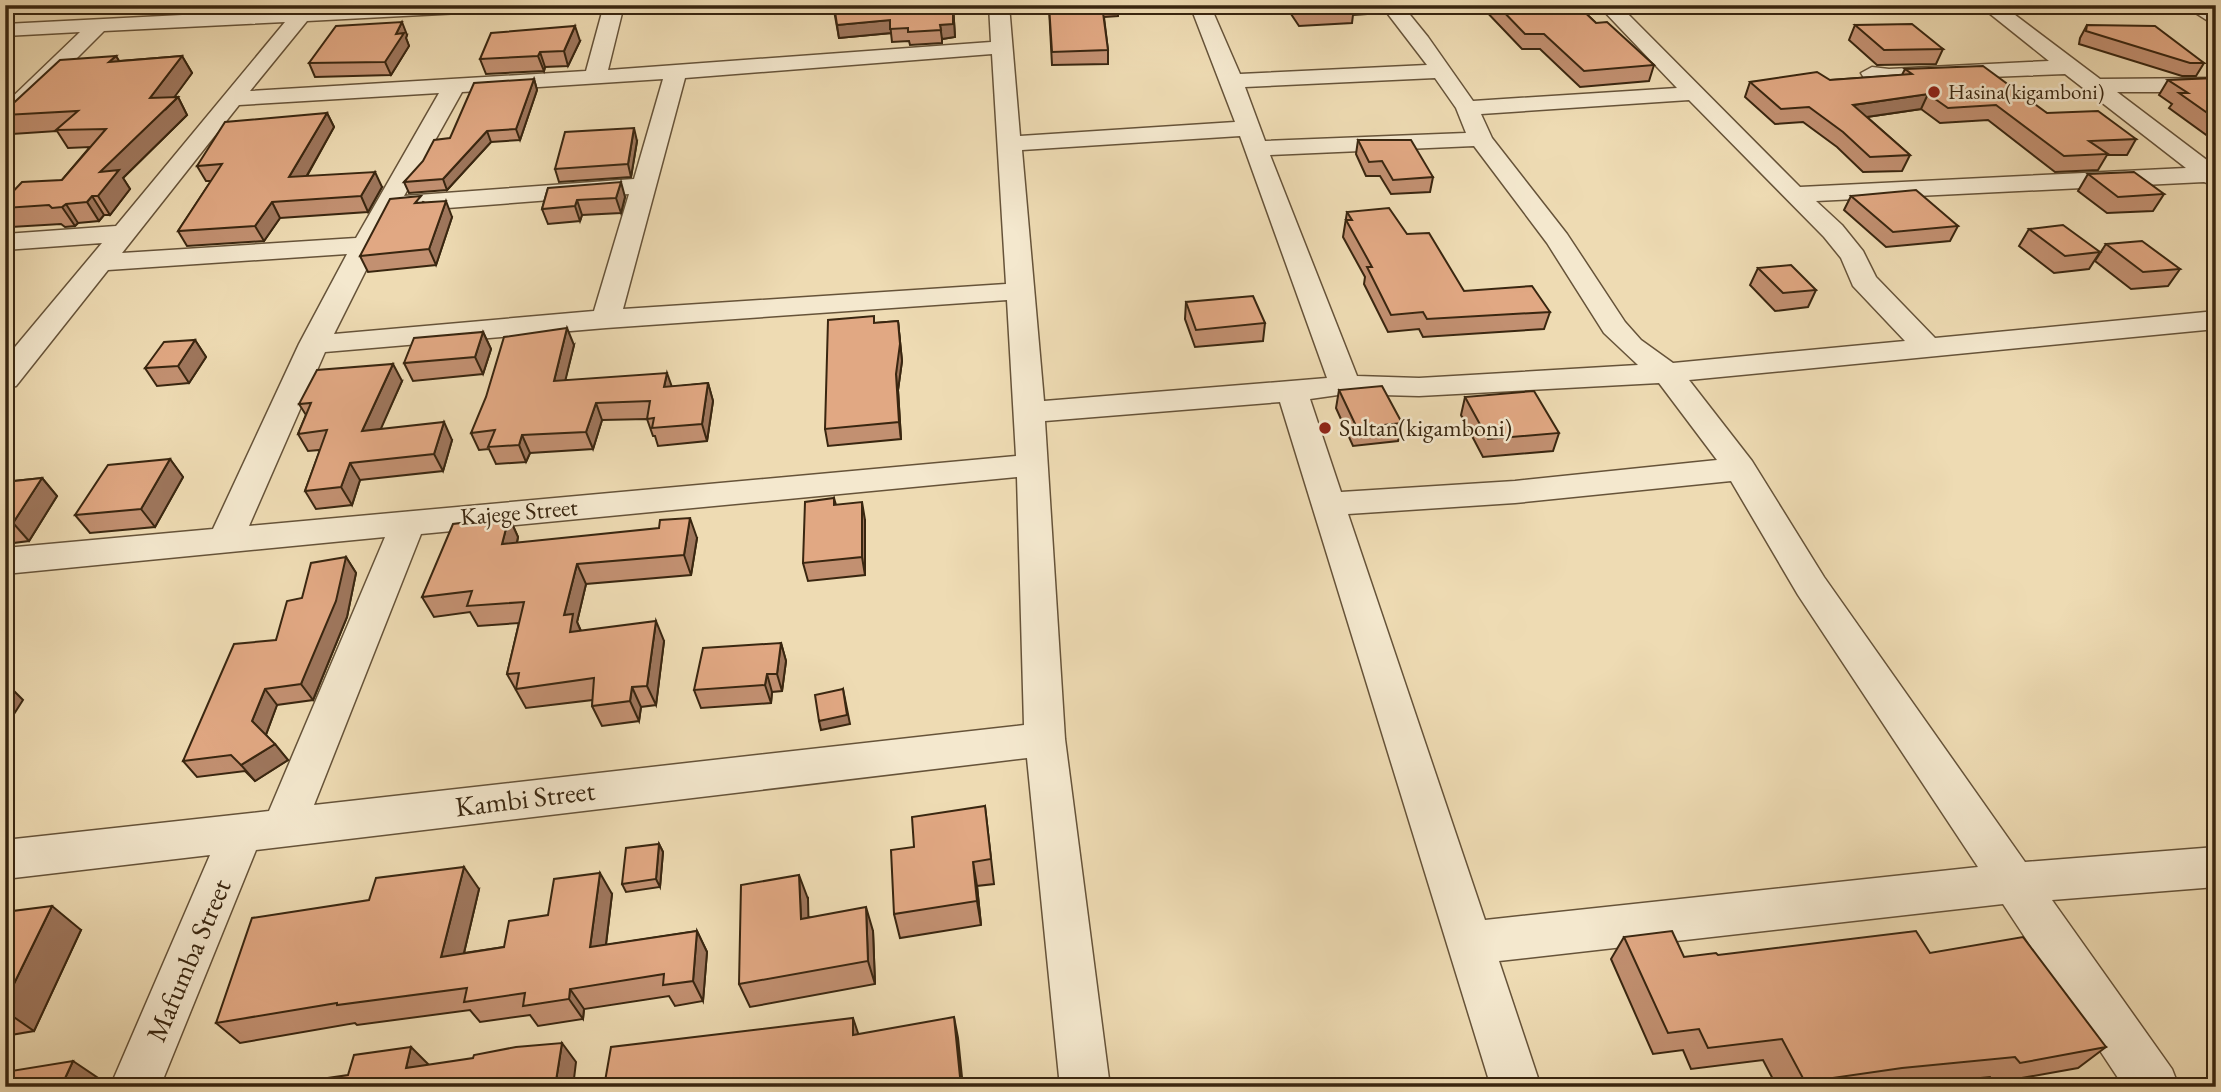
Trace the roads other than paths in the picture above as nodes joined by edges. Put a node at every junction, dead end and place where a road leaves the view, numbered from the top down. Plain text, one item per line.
1 (499, 5) edge
2 (614, 5) edge
3 (999, 5) edge
4 (1200, 5) edge
5 (1391, 5) edge
6 (1608, 5) edge
7 (1989, 5) edge
8 (2193, 5) edge
9 (300, 16) junction
10 (7, 19) edge
11 (2216, 20) edge
12 (99, 25) junction
13 (1002, 47) junction
14 (2068, 67) junction
15 (1441, 71) junction
16 (676, 72) junction
17 (1872, 73) dead end
18 (595, 77) junction
19 (1234, 81) junction
20 (2216, 85) edge
21 (454, 86) junction
22 (2096, 86) junction
23 (1696, 93) junction
24 (233, 99) junction
25 (5, 117) edge
26 (1474, 123) junction
27 (1253, 138) junction
28 (1009, 144) junction
29 (2212, 176) edge
30 (646, 185) junction
31 (1794, 195) junction
32 (386, 205) junction
33 (126, 233) junction
34 (5, 242) edge
35 (365, 244) junction
36 (102, 262) junction
37 (1020, 291) junction
38 (606, 319) junction
39 (2216, 320) edge
40 (314, 344) junction
41 (1926, 346) junction
42 (1667, 373) junction
43 (5, 379) edge
44 (1345, 385) junction
45 (1292, 392) junction
46 (1029, 412) junction
47 (1033, 465) junction
48 (1740, 469) junction
49 (1331, 504) junction
50 (409, 522) junction
51 (225, 540) junction
52 (5, 561) edge
53 (1045, 739) junction
54 (263, 830) junction
55 (5, 860) edge
56 (2216, 867) edge
57 (2015, 883) junction
58 (1470, 943) junction
59 (135, 1087) edge
60 (1085, 1087) edge
61 (1516, 1087) edge
62 (2154, 1087) edge

1 - 9 street
2 - 18 street
3 - 13 street
4 - 19 street
5 - 15 street
6 - 23 street
7 - 14 street
8 - 11 street
9 - 12 street
9 - 24 street
10 - 12 street
12 - 25 street
13 - 16 street
13 - 28 street
14 - 17 street
14 - 22 street
15 - 19 street
15 - 26 street
16 - 18 street
16 - 30 street
18 - 21 street
19 - 27 street
20 - 22 street
21 - 24 street
21 - 32 street
22 - 29 street
23 - 26 street
23 - 31 street
24 - 33 street
26 - 27 street
26 - 42 street
27 - 28 street
27 - 44 street
28 - 37 street
29 - 31 street
30 - 32 street
30 - 38 street
31 - 41 street
32 - 35 street
33 - 34 street
33 - 36 street
35 - 36 street
35 - 40 street
36 - 43 street
37 - 38 street
37 - 46 street
38 - 40 street
39 - 41 street
40 - 51 street
41 - 42 street
42 - 44 street
42 - 48 street
44 - 45 street
45 - 46 street
45 - 49 street
46 - 47 street
47 - 50 street, Kajege Street
47 - 53 street
48 - 49 street
48 - 57 street
49 - 58 street
50 - 51 street, Kajege Street
50 - 54 street, Mafumba Street
51 - 52 street, Kajege Street
53 - 54 street, Kambi Street
53 - 60 street
54 - 55 street, Kambi Street
54 - 59 street, Mafumba Street
56 - 57 street
57 - 58 street
57 - 62 street
58 - 61 street

